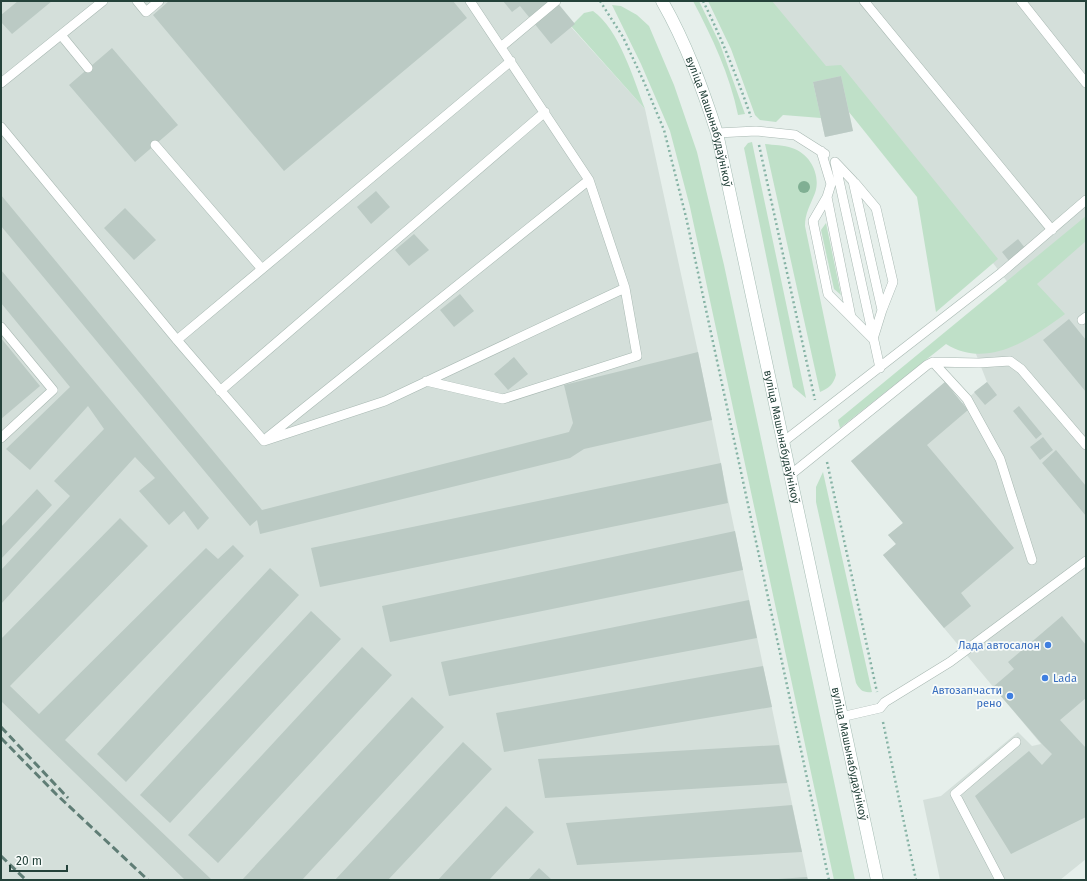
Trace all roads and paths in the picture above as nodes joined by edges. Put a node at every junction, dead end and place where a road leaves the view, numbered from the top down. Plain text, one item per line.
1 (103, 1) edge
2 (137, 1) edge
3 (159, 1) edge
4 (470, 1) edge
5 (556, 1) edge
6 (600, 1) edge
7 (662, 1) edge
8 (864, 1) edge
9 (1021, 1) edge
10 (60, 35) junction
11 (501, 47) junction
12 (511, 61) junction
13 (88, 68) dead end
14 (1, 83) edge
15 (1086, 83) edge
16 (545, 112) junction
17 (1, 127) edge
18 (717, 133) junction
19 (155, 145) dead end
20 (821, 150) junction
21 (835, 162) junction
22 (590, 180) junction
23 (853, 181) junction
24 (827, 196) junction
25 (1086, 200) edge
26 (1052, 230) junction
27 (262, 269) junction
28 (625, 288) junction
29 (882, 310) junction
30 (851, 317) junction
31 (1, 327) edge
32 (873, 339) junction
33 (177, 340) junction
34 (933, 362) junction
35 (880, 368) junction
36 (426, 381) junction
37 (220, 391) junction
38 (1, 438) edge
39 (264, 441) junction
40 (783, 442) junction
41 (1086, 445) edge
42 (789, 476) junction
43 (1032, 560) dead end
44 (1086, 561) edge
45 (841, 718) junction
46 (1016, 742) dead end
47 (916, 879) edge
48 (829, 880) edge
49 (877, 880) edge
50 (912, 880) edge
51 (1000, 880) edge

1 - 10 lane
2 - 3 lane
4 - 11 lane
5 - 11 lane
6 - 48 path
7 - 18 main road, вуліца Машынабудаўнікоў
8 - 26 lane
9 - 15 lane
10 - 13 lane
10 - 14 lane
11 - 12 lane
12 - 16 lane
12 - 27 lane
16 - 22 lane
16 - 37 lane
17 - 33 lane
18 - 20 lane
18 - 40 main road, вуліца Машынабудаўнікоў
19 - 27 lane
20 - 21 lane
20 - 24 lane
21 - 23 lane
21 - 32 lane
22 - 28 lane
22 - 39 lane
23 - 29 lane
23 - 29 lane
24 - 30 lane
24 - 30 lane
25 - 26 lane
26 - 35 lane
27 - 33 lane
28 - 36 lane
28 - 36 lane
29 - 32 lane
30 - 32 lane
31 - 38 lane
32 - 35 lane
33 - 37 lane
34 - 41 lane
34 - 42 lane
34 - 43 lane
35 - 40 lane
36 - 39 lane
37 - 39 lane
40 - 42 main road, вуліца Машынабудаўнікоў
42 - 45 main road, вуліца Машынабудаўнікоў
44 - 45 lane
45 - 49 main road, вуліца Машынабудаўнікоў
46 - 51 lane
47 - 50 path

